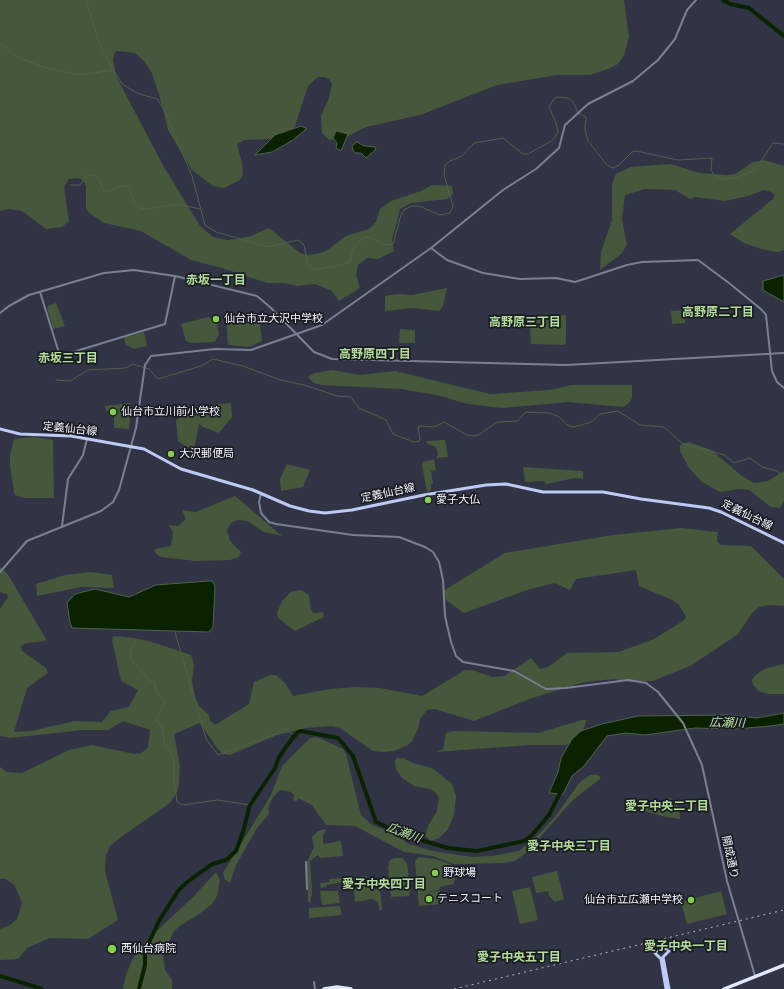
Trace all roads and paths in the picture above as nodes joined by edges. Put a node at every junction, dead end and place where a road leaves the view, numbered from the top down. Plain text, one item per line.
1 (696, 0) edge
2 (431, 248) junction
3 (175, 276) junction
4 (40, 292) junction
5 (0, 313) edge
6 (296, 334) junction
7 (784, 353) edge
8 (770, 354) junction
9 (784, 388) edge
10 (0, 429) edge
11 (87, 439) junction
12 (132, 446) junction
13 (261, 494) junction
14 (62, 526) junction
15 (784, 543) edge
16 (0, 572) edge
17 (306, 862) dead end
18 (307, 889) dead end
19 (784, 965) edge
20 (755, 977) junction
21 (314, 982) dead end
22 (315, 989) edge
23 (324, 989) edge
24 (351, 989) edge
25 (666, 989) edge
26 (669, 989) edge
27 (726, 989) edge

1 - 2 street
2 - 6 street
2 - 8 street
3 - 4 street
3 - 4 street
3 - 6 street
4 - 5 street
6 - 8 street
6 - 12 street
7 - 8 street
8 - 9 street
10 - 11 main road, 定義仙台線
11 - 12 main road, 定義仙台線
11 - 14 street
12 - 13 main road, 定義仙台線
12 - 14 street
13 - 15 main road, 定義仙台線
13 - 20 street, 開成通り
14 - 16 street
17 - 18 street
19 - 20 highway
20 - 27 highway
21 - 22 street
23 - 24 highway
25 - 26 main road

